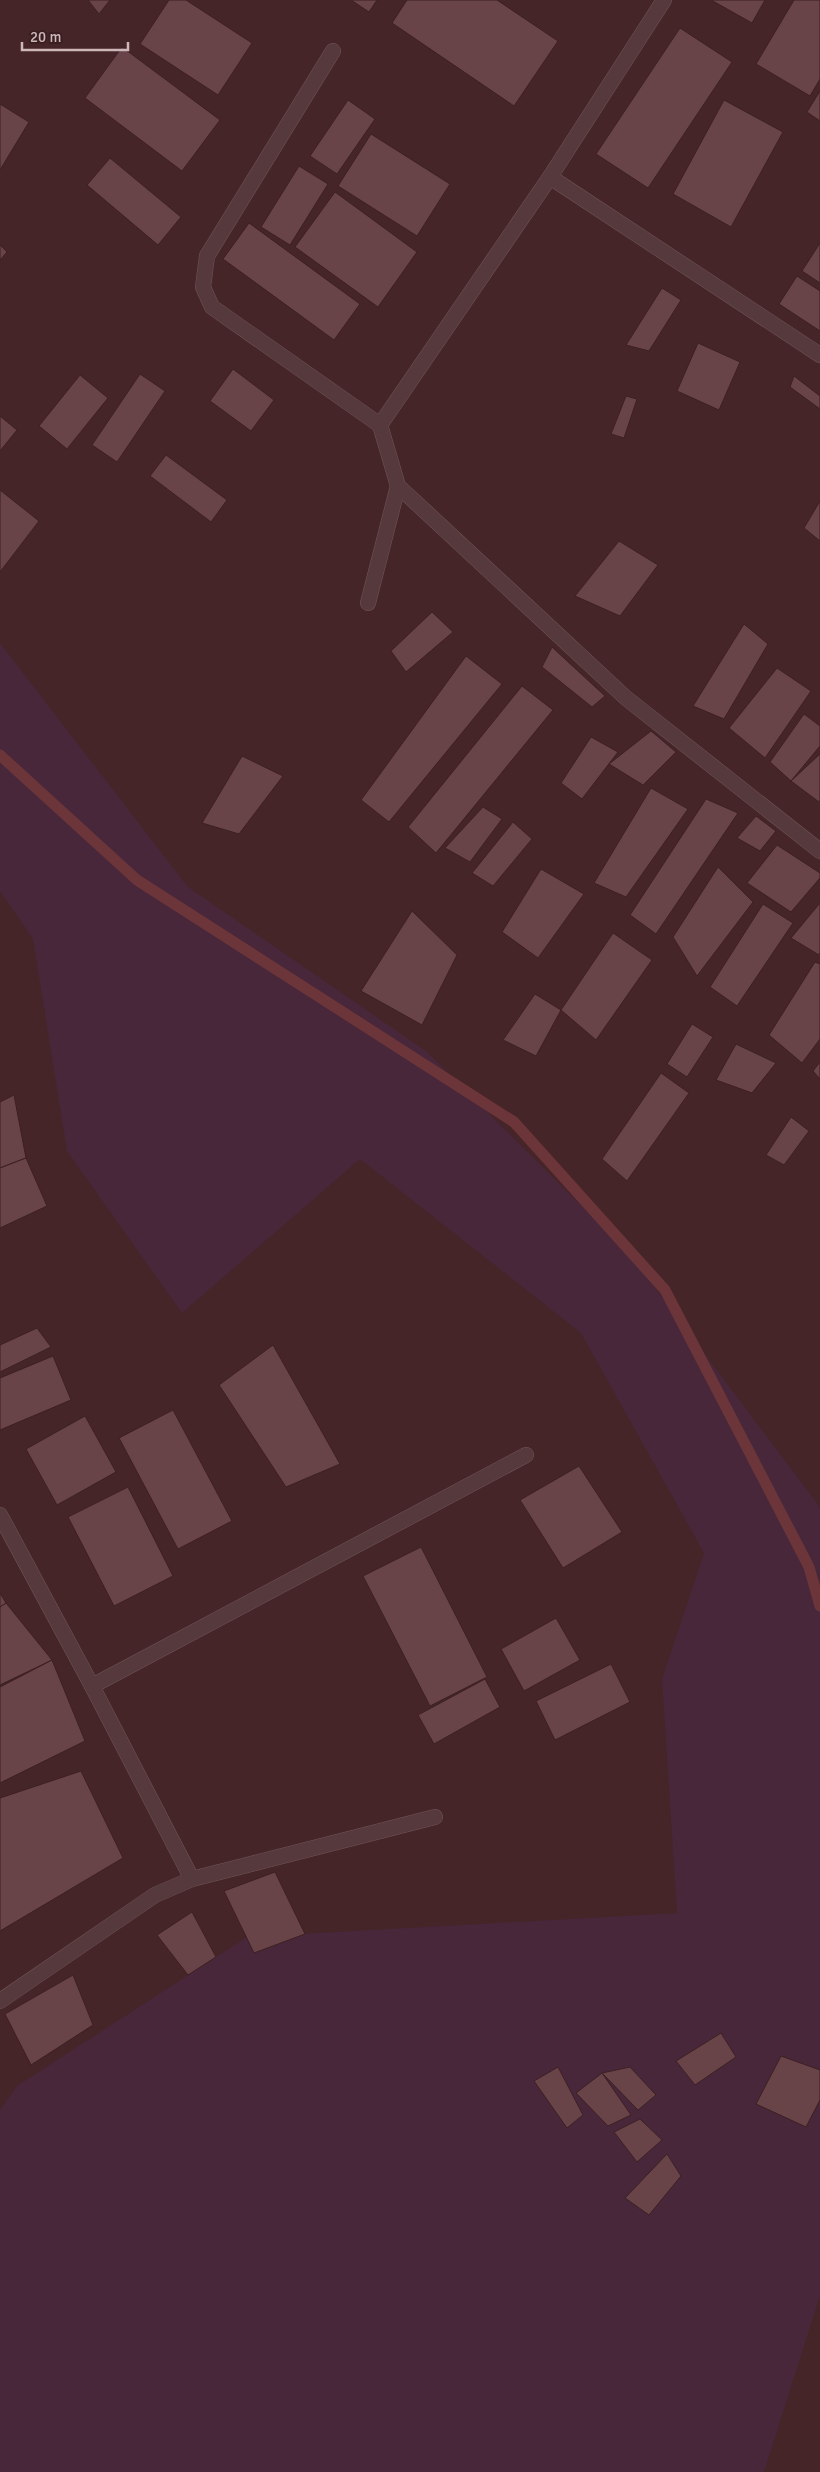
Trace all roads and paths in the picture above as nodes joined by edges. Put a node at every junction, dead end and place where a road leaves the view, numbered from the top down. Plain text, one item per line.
1 (664, 0) edge
2 (333, 51) dead end
3 (550, 177) junction
4 (820, 355) edge
5 (380, 425) junction
6 (398, 486) junction
7 (368, 603) dead end
8 (820, 851) edge
9 (526, 1455) dead end
10 (0, 1515) edge
11 (92, 1686) junction
12 (436, 1817) dead end
13 (192, 1879) junction
14 (0, 2001) edge

1 - 3 street
2 - 5 street
3 - 4 street
3 - 5 street
5 - 6 street
6 - 7 street
6 - 8 street
9 - 11 street
10 - 11 street
11 - 13 street
12 - 13 street
13 - 14 street

